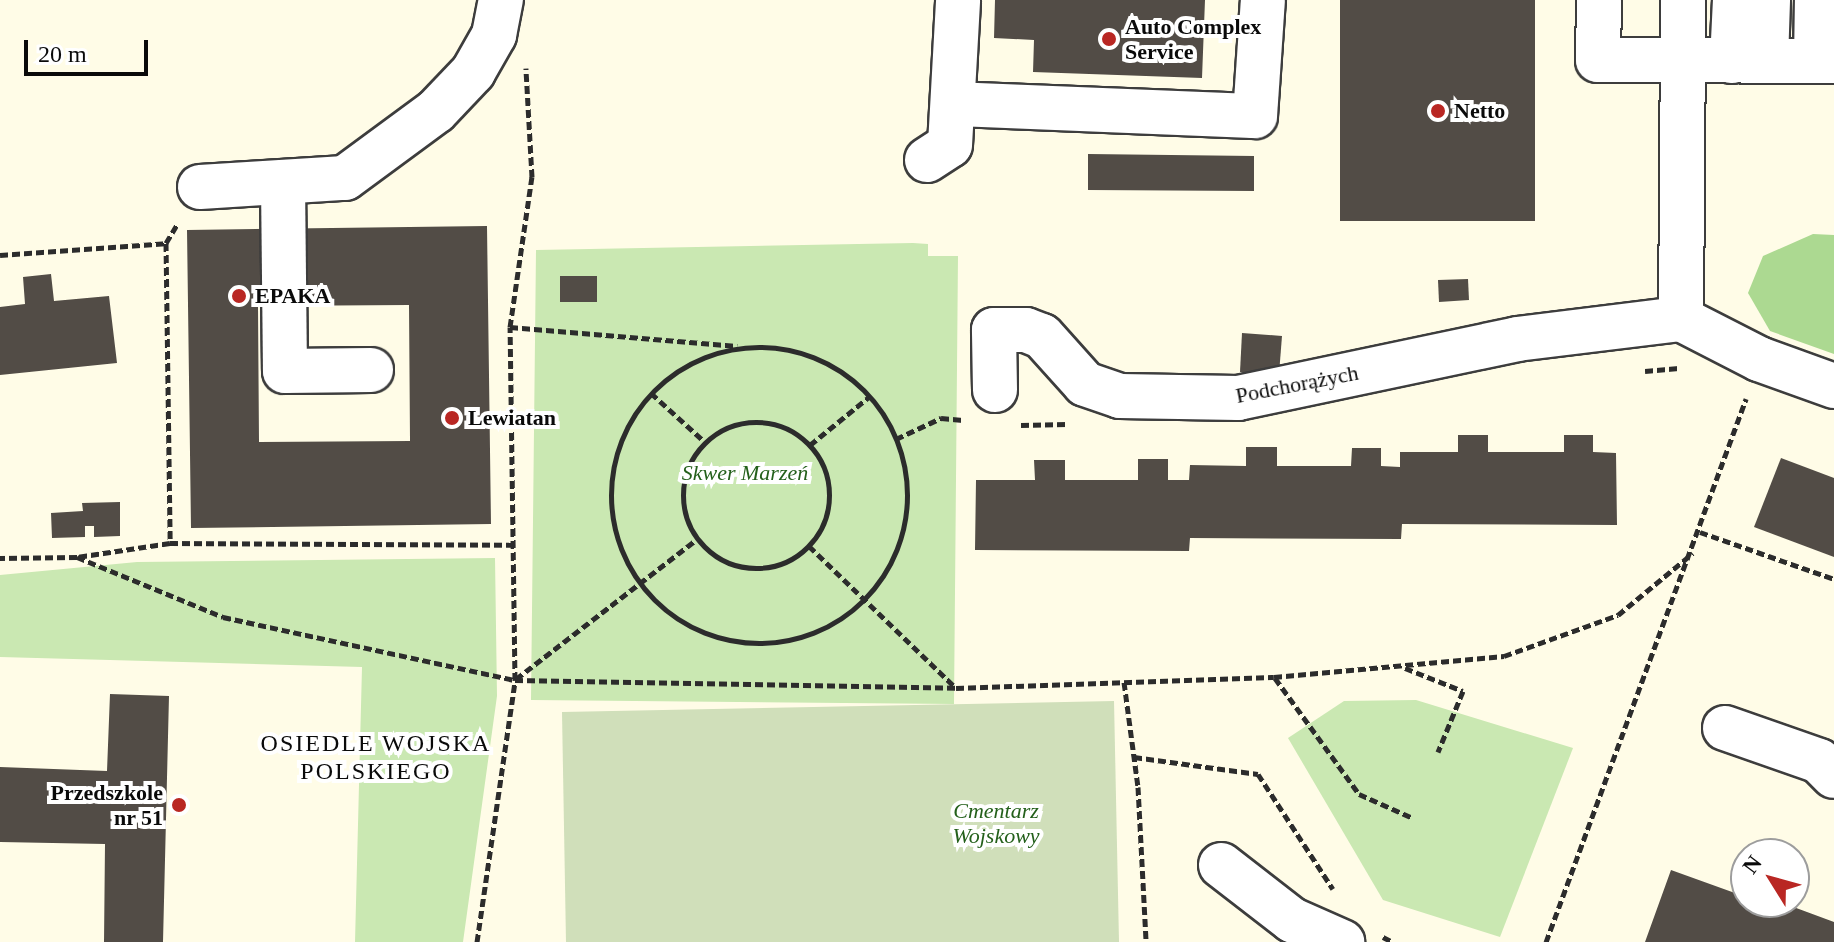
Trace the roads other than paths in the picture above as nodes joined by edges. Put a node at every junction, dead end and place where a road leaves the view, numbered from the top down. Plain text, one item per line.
1 (501, 0) edge
2 (958, 0) edge
3 (1263, 0) edge
4 (1599, 0) edge
5 (1683, 0) edge
6 (1735, 0) edge
7 (1768, 0) edge
8 (1817, 0) edge
9 (1682, 61) junction
10 (1749, 61) junction
11 (1825, 61) edge
12 (955, 104) junction
13 (927, 160) dead end
14 (283, 182) junction
15 (200, 187) dead end
16 (1681, 319) junction
17 (371, 370) dead end
18 (1834, 386) edge
19 (995, 390) dead end
20 (1725, 728) dead end
21 (1834, 776) edge
22 (1221, 865) dead end
23 (1359, 938) edge

1 - 14 street
2 - 12 street
3 - 12 street
4 - 9 street
5 - 9 street
6 - 10 street
7 - 10 street
8 - 11 street
9 - 10 street
9 - 16 street
10 - 11 street
12 - 13 street
14 - 15 street
14 - 17 street
16 - 18 street
16 - 19 street, Podchorążych
20 - 21 street
22 - 23 street

